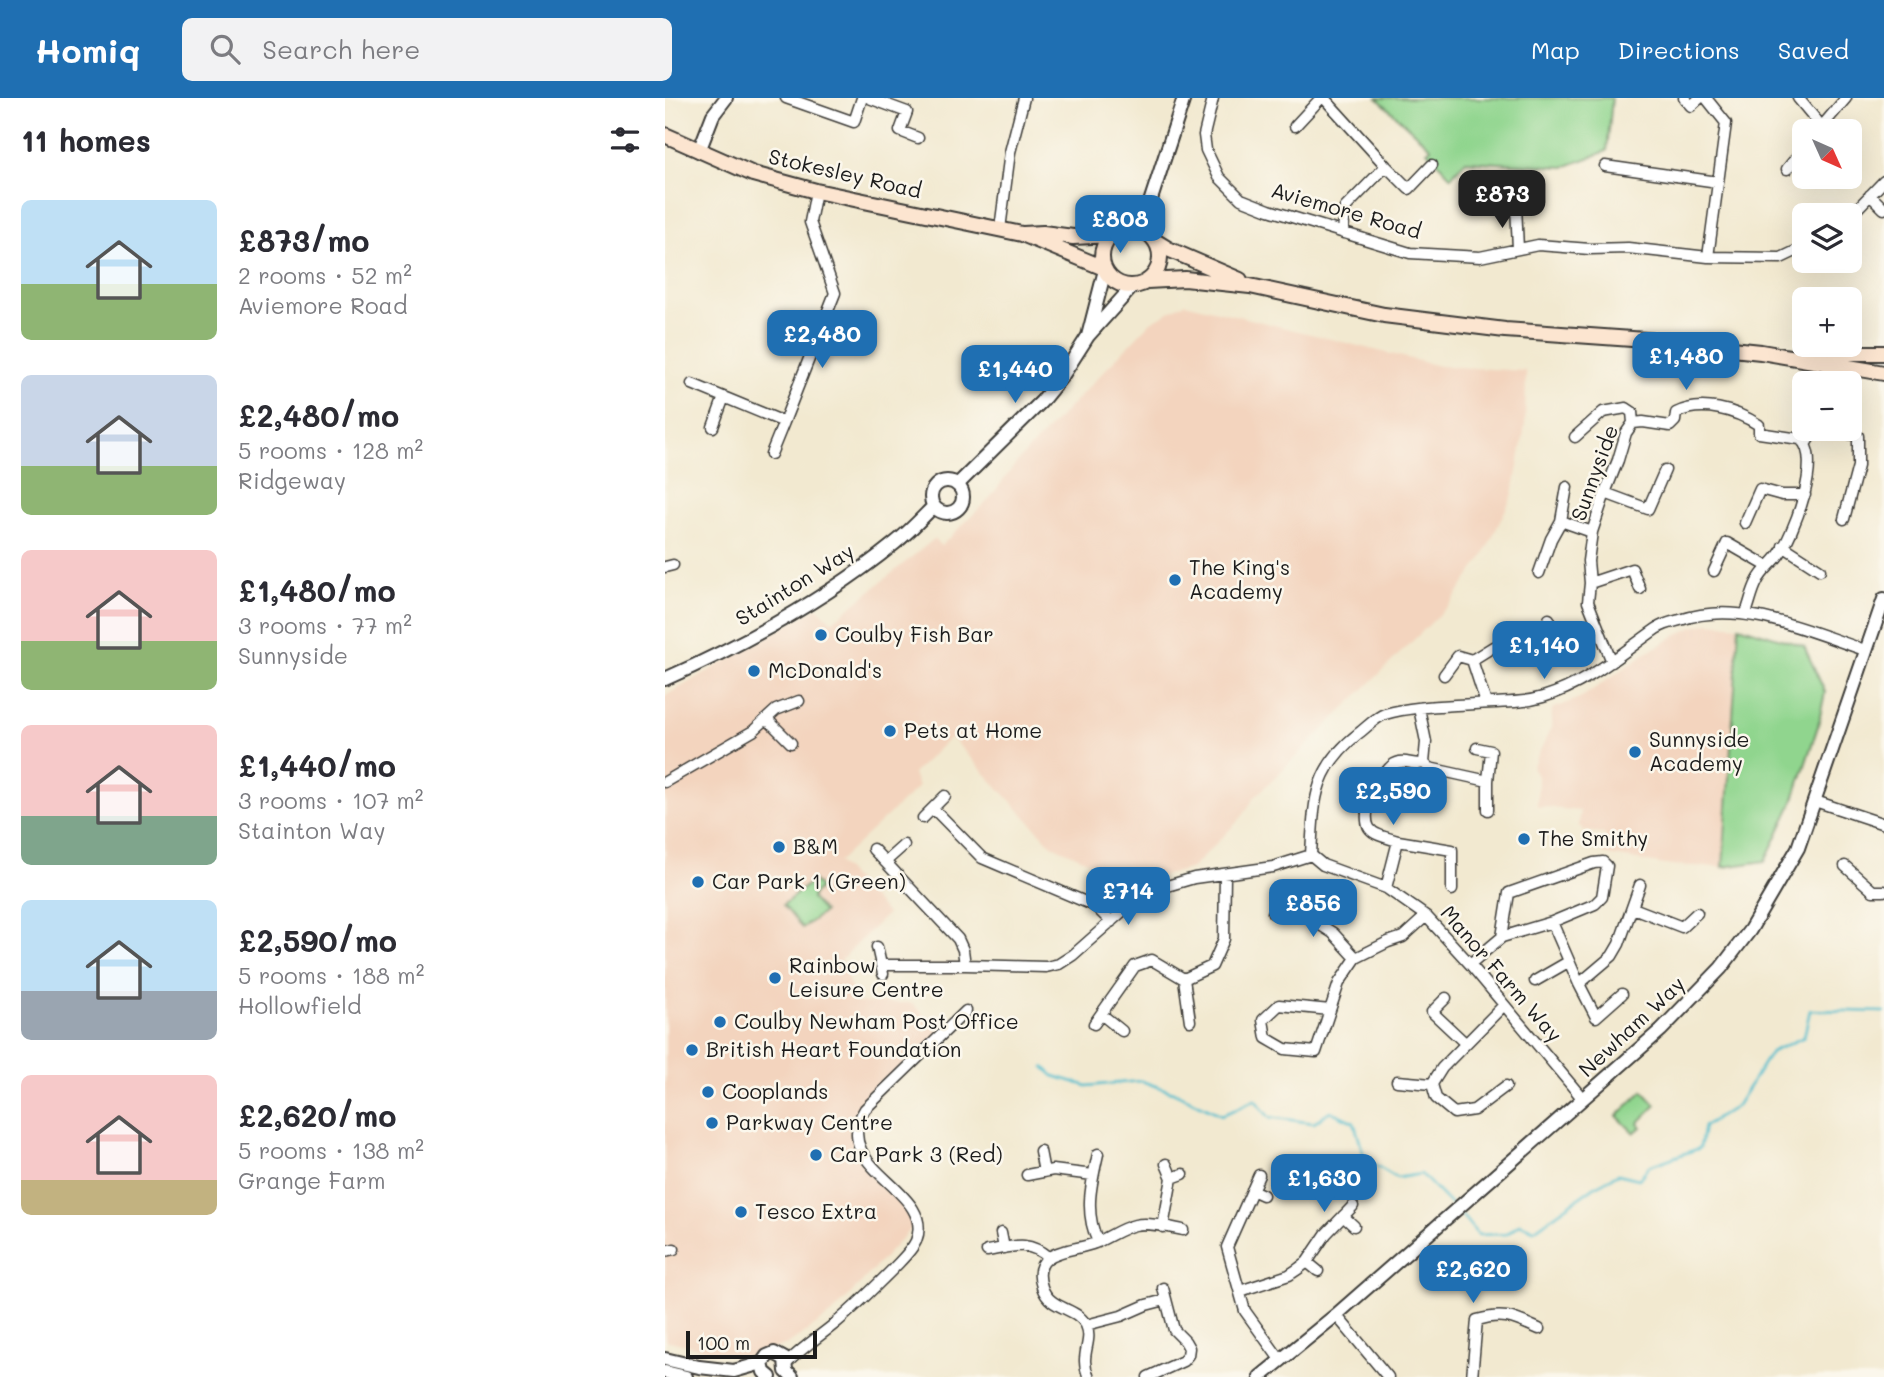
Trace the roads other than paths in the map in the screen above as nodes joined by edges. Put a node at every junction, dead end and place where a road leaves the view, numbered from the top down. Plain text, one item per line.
1 (726, 98) edge
2 (786, 98) edge
3 (862, 98) edge
4 (869, 98) edge
5 (1024, 98) edge
6 (1184, 98) edge
7 (1213, 98) edge
8 (1323, 98) edge
9 (1684, 98) edge
10 (1700, 98) edge
11 (1706, 98) edge
12 (1798, 98) edge
13 (1846, 98) edge
14 (1813, 119) edge
15 (1828, 119) edge
16 (1295, 126) dead end
17 (665, 135) edge
18 (918, 138) dead end
19 (699, 150) junction
20 (1792, 163) edge
21 (1432, 165) dead end
22 (1386, 166) junction
23 (1605, 166) dead end
24 (1787, 169) dead end
25 (1884, 181) edge
26 (1718, 182) junction
27 (815, 191) junction
28 (1870, 195) junction
29 (1495, 202) dead end
30 (1862, 203) edge
31 (1884, 209) edge
32 (1000, 229) junction
33 (1141, 230) junction
34 (1343, 233) junction
35 (1021, 234) junction
36 (1112, 235) junction
37 (1155, 241) junction
38 (1518, 249) junction
39 (1792, 253) edge
40 (1708, 257) junction
41 (1104, 269) junction
42 (1140, 284) junction
43 (1250, 286) junction
44 (1088, 336) junction
45 (1761, 352) junction
46 (1884, 353) edge
47 (1884, 373) edge
48 (692, 384) dead end
49 (724, 397) junction
50 (784, 422) junction
51 (1633, 423) junction
52 (713, 427) dead end
53 (1575, 437) dead end
54 (1858, 441) edge
55 (1805, 443) joint
56 (771, 454) dead end
57 (1665, 470) dead end
58 (957, 485) junction
59 (1567, 487) dead end
60 (1605, 493) junction
61 (1805, 495) junction
62 (934, 506) junction
63 (1844, 519) dead end
64 (1561, 521) junction
65 (1745, 523) dead end
66 (1593, 532) junction
67 (1783, 546) junction
68 (1767, 566) junction
69 (1821, 570) dead end
70 (1714, 572) dead end
71 (1539, 573) dead end
72 (1590, 583) junction
73 (1640, 589) dead end
74 (1884, 599) edge
75 (1746, 613) junction
76 (1549, 619) dead end
77 (1865, 650) junction
78 (1472, 660) junction
79 (1612, 662) junction
80 (1444, 676) dead end
81 (665, 679) edge
82 (799, 701) dead end
83 (1486, 703) junction
84 (1419, 708) junction
85 (767, 719) junction
86 (790, 743) dead end
87 (1477, 748) dead end
88 (1424, 763) junction
89 (1488, 781) junction
90 (665, 782) edge
91 (1379, 782) dead end
92 (945, 796) dead end
93 (1369, 796) dead end
94 (1815, 801) junction
95 (933, 808) junction
96 (1488, 810) dead end
97 (923, 818) dead end
98 (1884, 824) edge
99 (1398, 841) junction
100 (904, 845) dead end
101 (873, 849) dead end
102 (1311, 855) junction
103 (885, 862) junction
104 (1845, 866) dead end
105 (1225, 875) junction
106 (1640, 885) dead end
107 (1386, 888) junction
108 (1452, 890) dead end
109 (1884, 891) edge
110 (1633, 908) junction
111 (1273, 913) dead end
112 (1697, 913) dead end
113 (1426, 916) junction
114 (1111, 922) junction
115 (1552, 922) junction
116 (1502, 937) junction
117 (877, 947) dead end
118 (1356, 958) junction
119 (1568, 962) junction
120 (1471, 964) junction
121 (965, 965) junction
122 (1184, 979) junction
123 (1535, 981) dead end
124 (1579, 984) junction
125 (1622, 994) dead end
126 (1446, 998) dead end
127 (1504, 1005) junction
128 (1330, 1010) junction
129 (966, 1011) dead end
130 (1101, 1014) junction
131 (1190, 1021) dead end
132 (1094, 1024) dead end
133 (1122, 1031) dead end
134 (1465, 1043) junction
135 (1397, 1081) dead end
136 (1432, 1084) junction
137 (1506, 1086) dead end
138 (1583, 1099) junction
139 (1040, 1151) dead end
140 (1098, 1154) dead end
141 (1166, 1164) dead end
142 (1044, 1172) junction
143 (1183, 1174) dead end
144 (1027, 1175) dead end
145 (1093, 1175) junction
146 (1259, 1175) dead end
147 (1172, 1178) junction
148 (1252, 1191) junction
149 (1263, 1195) dead end
150 (1353, 1206) dead end
151 (1343, 1216) junction
152 (1354, 1226) dead end
153 (1163, 1227) junction
154 (1183, 1230) dead end
155 (1001, 1233) dead end
156 (1098, 1242) junction
157 (1004, 1248) junction
158 (987, 1251) dead end
159 (1048, 1257) junction
160 (1307, 1262) junction
161 (1318, 1271) dead end
162 (1163, 1289) dead end
163 (1240, 1291) junction
164 (1165, 1300) junction
165 (1336, 1315) junction
166 (1086, 1325) junction
167 (1539, 1329) dead end
168 (665, 1359) edge
169 (1280, 1361) junction
170 (665, 1371) edge
171 (776, 1373) edge
172 (1153, 1376) edge
173 (686, 1377) edge
174 (1089, 1377) edge
175 (1260, 1377) edge
176 (1388, 1377) edge
177 (1472, 1377) edge

1 - 19 street
2 - 3 street
4 - 18 street
5 - 32 street
6 - 33 street
7 - 34 street, Aviemore Road
8 - 16 street
8 - 22 street
9 - 10 street
11 - 26 street
12 - 14 street
13 - 15 street
17 - 19 main road, Stokesley Road
19 - 27 main road, Stokesley Road
20 - 24 street
21 - 22 street
22 - 34 street
23 - 26 street
25 - 28 street
26 - 40 street
27 - 32 main road, Stokesley Road
27 - 50 street
28 - 30 street
28 - 31 street
29 - 38 street
32 - 35 main road, Stokesley Road
33 - 36 main road
33 - 37 main road
34 - 38 street, Aviemore Road
35 - 36 main road
35 - 41 main road
36 - 41 main road
37 - 42 main road
37 - 43 main road
38 - 40 street, Aviemore Road
39 - 40 street, Aviemore Road
41 - 42 main road
41 - 44 street, Stainton Way
42 - 43 main road
42 - 44 street, Stainton Way
43 - 45 main road
44 - 58 street, Stainton Way
45 - 46 main road
45 - 47 main road
48 - 49 street
49 - 50 street
49 - 52 street
50 - 56 street
51 - 53 street
51 - 55 street, Sunnyside
51 - 60 street, Sunnyside
54 - 63 street
55 - 61 street
57 - 60 street
58 - 62 street, Stainton Way
58 - 62 street
59 - 64 street
60 - 66 street, Sunnyside
61 - 65 street
61 - 67 street
62 - 81 street, Stainton Way
64 - 66 street
64 - 71 street
66 - 72 street, Sunnyside
67 - 68 street
67 - 69 street
68 - 70 street
68 - 75 street
72 - 73 street
72 - 79 street, Sunnyside
74 - 77 street, Newham Way
75 - 77 street
75 - 79 street
76 - 78 street
77 - 94 street, Newham Way
78 - 80 street
78 - 83 street
79 - 83 street
82 - 85 street
83 - 84 street
84 - 88 street
84 - 102 street
85 - 86 street
85 - 90 street
87 - 89 street
88 - 89 street
88 - 91 street
89 - 96 street
92 - 95 street
93 - 99 street
94 - 98 street
94 - 138 street, Newham Way
95 - 97 street
95 - 114 street
99 - 107 street
99 - 108 street
100 - 103 street
101 - 103 street
102 - 105 street
102 - 107 street, Manor Farm Way
103 - 121 street
104 - 109 street
105 - 114 street
105 - 122 street
106 - 110 street
107 - 113 street, Manor Farm Way
110 - 112 street
110 - 124 street
111 - 118 street
113 - 118 street
113 - 120 street, Manor Farm Way
114 - 121 street
115 - 116 street
115 - 116 street
115 - 119 street
116 - 120 street
117 - 121 street
118 - 128 street
119 - 123 street
119 - 124 street
120 - 127 street, Manor Farm Way
122 - 130 street
122 - 131 street
124 - 125 street
126 - 134 street
127 - 134 street
127 - 138 street, Manor Farm Way
128 - 128 street
129 - 171 street
130 - 132 street
130 - 133 street
134 - 136 street
135 - 136 street
136 - 137 street
138 - 165 street, Newham Way
139 - 142 street
140 - 145 street
141 - 147 street
142 - 144 street
142 - 145 street
143 - 147 street
145 - 156 street
146 - 148 street
147 - 153 street
148 - 149 street
148 - 163 street
150 - 151 street
151 - 152 street
151 - 160 street
153 - 154 street
153 - 156 street
155 - 157 street
156 - 159 street
157 - 158 street
157 - 159 street
159 - 166 street
160 - 161 street
160 - 163 street
162 - 164 street
163 - 169 street
164 - 166 street
164 - 172 street
165 - 169 street, Newham Way
165 - 176 street
166 - 174 street
167 - 177 street
168 - 171 street
169 - 175 street, Newham Way
170 - 173 street

